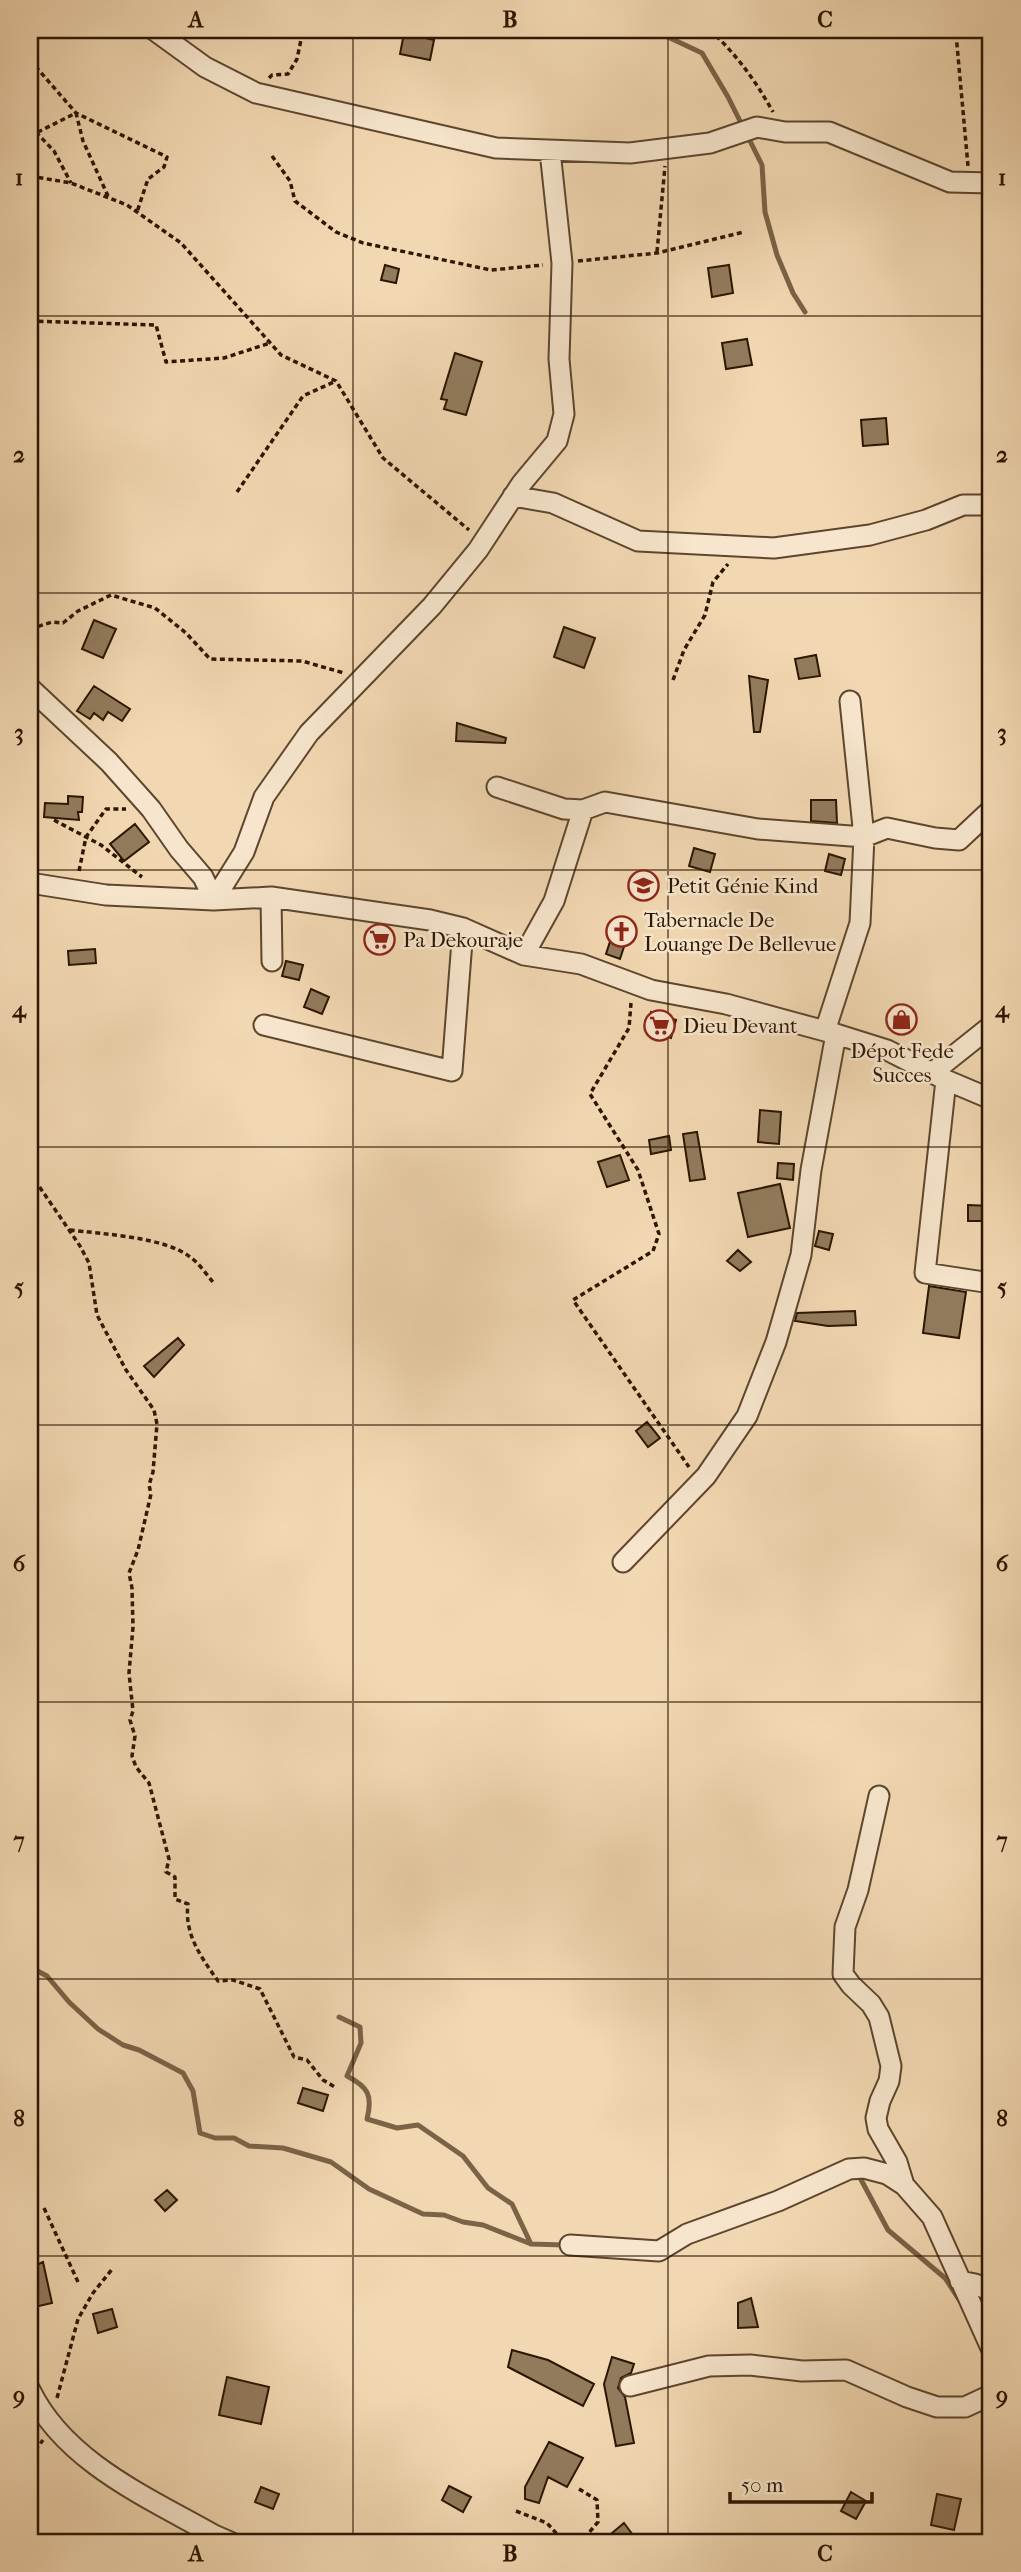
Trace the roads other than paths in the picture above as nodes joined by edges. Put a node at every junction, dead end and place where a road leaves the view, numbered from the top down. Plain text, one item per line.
1 (154, 30) edge
2 (550, 151) junction
3 (991, 183) edge
4 (513, 496) junction
5 (991, 505) edge
6 (30, 688) edge
7 (850, 701) dead end
8 (497, 787) dead end
9 (583, 810) junction
10 (991, 810) edge
11 (864, 837) junction
12 (30, 883) edge
13 (271, 897) junction
14 (214, 900) junction
15 (463, 928) junction
16 (523, 955) junction
17 (272, 961) dead end
18 (264, 1024) dead end
19 (991, 1026) edge
20 (830, 1032) junction
21 (939, 1077) junction
22 (991, 1098) edge
23 (991, 1283) edge
24 (624, 1562) dead end
25 (879, 1796) dead end
26 (904, 2185) junction
27 (570, 2245) dead end
28 (960, 2281) junction
29 (991, 2291) edge
30 (991, 2348) edge
31 (631, 2386) dead end
32 (30, 2390) edge
33 (991, 2395) edge
34 (217, 2540) edge

1 - 2 street
2 - 3 street
2 - 4 street
4 - 5 street
4 - 14 street
6 - 14 street
7 - 11 street
8 - 9 street
9 - 11 street
9 - 16 street
10 - 11 street
11 - 20 street
12 - 14 street
13 - 14 street
13 - 15 street
13 - 17 street
15 - 16 street
15 - 18 street
16 - 20 street
19 - 21 street
20 - 21 street
20 - 24 street
21 - 22 street
21 - 23 street
25 - 26 street
26 - 27 street
26 - 28 street
28 - 29 street
28 - 30 street
31 - 33 street
32 - 34 street

